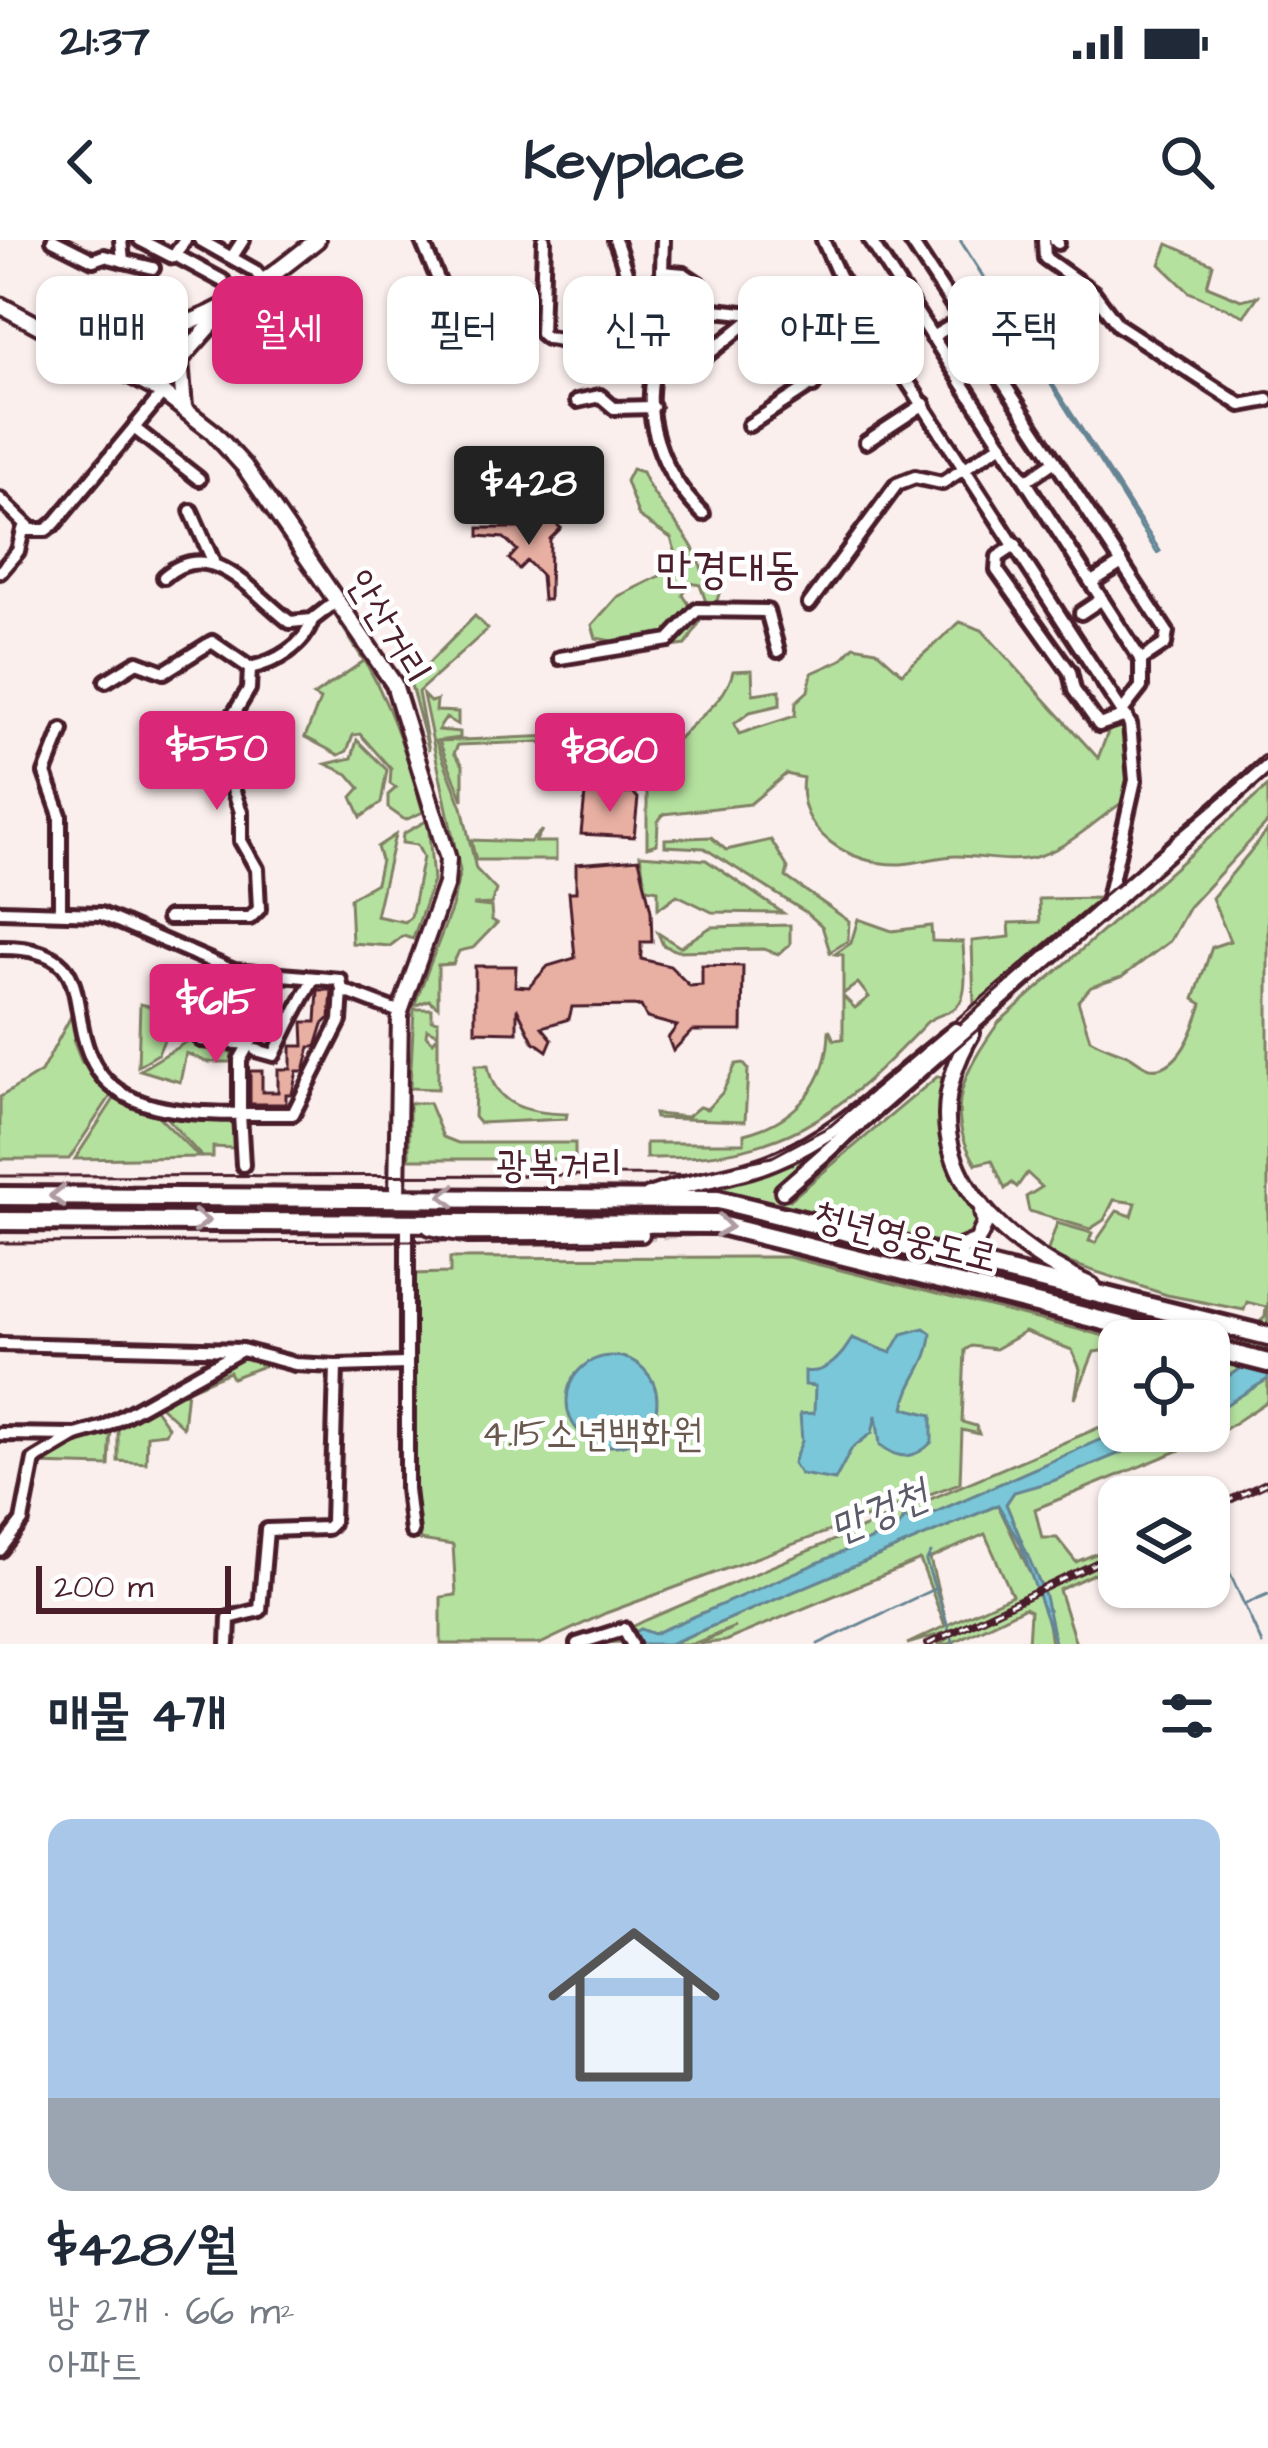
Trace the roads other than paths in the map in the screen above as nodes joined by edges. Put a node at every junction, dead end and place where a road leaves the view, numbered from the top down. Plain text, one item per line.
1 (52, 240) edge
2 (121, 240) edge
3 (140, 240) edge
4 (185, 240) edge
5 (200, 240) edge
6 (243, 240) edge
7 (317, 240) edge
8 (423, 240) edge
9 (544, 240) edge
10 (615, 240) edge
11 (662, 240) edge
12 (823, 240) edge
13 (870, 240) edge
14 (910, 240) edge
15 (1044, 240) edge
16 (217, 249) junction
17 (175, 255) junction
18 (232, 257) junction
19 (123, 261) junction
20 (153, 268) dead end
21 (205, 271) junction
22 (214, 276) edge
23 (256, 276) edge
24 (273, 276) edge
25 (437, 276) edge
26 (625, 276) edge
27 (687, 276) edge
28 (840, 276) edge
29 (892, 276) edge
30 (948, 297) edge
31 (0, 305) edge
32 (212, 314) edge
33 (29, 321) junction
34 (212, 324) edge
35 (924, 326) edge
36 (948, 328) edge
37 (738, 329) edge
38 (932, 337) junction
39 (563, 339) edge
40 (714, 352) edge
41 (656, 384) edge
42 (815, 384) edge
43 (911, 384) edge
44 (1005, 384) edge
45 (812, 386) joint
46 (163, 393) junction
47 (1268, 400) edge
48 (577, 401) dead end
49 (924, 404) junction
50 (184, 407) junction
51 (653, 407) junction
52 (748, 425) dead end
53 (134, 428) junction
54 (866, 442) dead end
55 (1002, 444) junction
56 (1055, 461) junction
57 (965, 467) junction
58 (199, 479) dead end
59 (1026, 481) junction
60 (0, 499) edge
61 (191, 511) dead end
62 (703, 514) dead end
63 (28, 526) junction
64 (1016, 545) junction
65 (1121, 563) junction
66 (215, 564) junction
67 (0, 572) edge
68 (164, 577) dead end
69 (1092, 582) junction
70 (1048, 596) junction
71 (338, 599) junction
72 (1102, 599) junction
73 (809, 604) dead end
74 (1028, 612) junction
75 (1081, 614) dead end
76 (312, 620) junction
77 (778, 650) dead end
78 (1088, 655) junction
79 (560, 658) dead end
80 (1141, 660) junction
81 (250, 668) junction
82 (1065, 668) junction
83 (106, 681) dead end
84 (1125, 712) junction
85 (62, 730) dead end
86 (1268, 764) edge
87 (1107, 903) junction
88 (0, 911) edge
89 (60, 911) junction
90 (169, 918) dead end
91 (0, 948) edge
92 (246, 974) junction
93 (313, 979) junction
94 (343, 990) junction
95 (400, 1012) junction
96 (985, 1013) junction
97 (291, 1021) junction
98 (252, 1047) junction
99 (923, 1070) junction
100 (948, 1085) junction
101 (239, 1114) junction
102 (243, 1165) dead end
103 (784, 1191) tunnel mouth
104 (0, 1196) edge
105 (397, 1196) junction
106 (649, 1196) junction
107 (982, 1212) junction
108 (607, 1220) joint
109 (0, 1221) edge
110 (407, 1221) junction
111 (641, 1234) tunnel mouth
112 (948, 1253) junction
113 (1108, 1293) junction
114 (1102, 1320) edge
115 (1268, 1336) edge
116 (0, 1344) edge
117 (242, 1350) junction
118 (1230, 1353) edge
119 (1268, 1363) edge
120 (406, 1364) junction
121 (336, 1366) junction
122 (0, 1434) edge
123 (76, 1435) junction
124 (412, 1532) dead end
125 (0, 1550) edge
126 (629, 1638) edge
127 (228, 1644) edge
128 (577, 1644) edge

1 - 19 street
2 - 19 street
3 - 17 street
4 - 17 street
5 - 16 street
6 - 18 street
7 - 24 main road
8 - 25 street
9 - 39 street
10 - 26 street
11 - 27 street
12 - 28 street
13 - 29 street
14 - 30 street
15 - 47 street
16 - 18 street
16 - 21 street
17 - 21 street
18 - 23 street
19 - 20 street
21 - 22 street
31 - 33 main road, 안산거리
32 - 33 main road
33 - 46 main road, 안산거리
34 - 50 main road
35 - 38 street
36 - 38 street
37 - 40 street
38 - 55 street
41 - 51 street
42 - 45 street
43 - 49 street
44 - 56 street
45 - 52 street
46 - 50 main road, 안산거리
46 - 53 street
48 - 51 street
49 - 54 street
49 - 57 street
50 - 71 main road, 안산거리
51 - 62 street
53 - 58 street
53 - 63 street
55 - 57 street
55 - 59 street
56 - 59 street
56 - 65 street
57 - 64 street
57 - 73 street
59 - 69 street
60 - 63 street
61 - 66 street
63 - 67 street
64 - 70 street
64 - 74 street
65 - 69 street
65 - 80 street
66 - 68 street
66 - 76 street
69 - 72 street
70 - 74 street
70 - 78 street
71 - 76 street
71 - 95 main road, 안산거리
72 - 75 street
72 - 80 street
74 - 82 street
76 - 81 street
77 - 79 street
78 - 82 street
78 - 84 street
80 - 84 street
81 - 83 street
81 - 90 street
82 - 84 street
84 - 87 street
85 - 89 street
86 - 87 main road
87 - 96 main road
88 - 89 street
89 - 92 street
91 - 101 street
92 - 93 street
92 - 98 street
93 - 94 street
93 - 97 street
94 - 95 street
94 - 101 street
95 - 105 main road, 안산거리
96 - 99 main road
96 - 100 main road
96 - 106 main road
97 - 98 street
97 - 98 street
98 - 101 street
99 - 100 main road
99 - 103 main road
100 - 107 main road
101 - 102 street
105 -> 104 highway, 광복거리
106 -> 105 highway, 광복거리
106 - 112 highway, 광복거리
107 - 112 main road
107 - 113 main road
108 - 110 highway, 광복거리
108 -> 114 highway, 청년영웅도로
109 -> 110 highway, 광복거리
110 - 111 main road
110 - 120 street
112 - 113 highway, 광복거리
113 - 115 highway
116 - 117 street
117 - 121 street
117 - 123 street
118 - 119 highway
120 - 121 street
120 - 124 street
121 - 127 street
122 - 123 street
123 - 125 street
126 - 128 street

